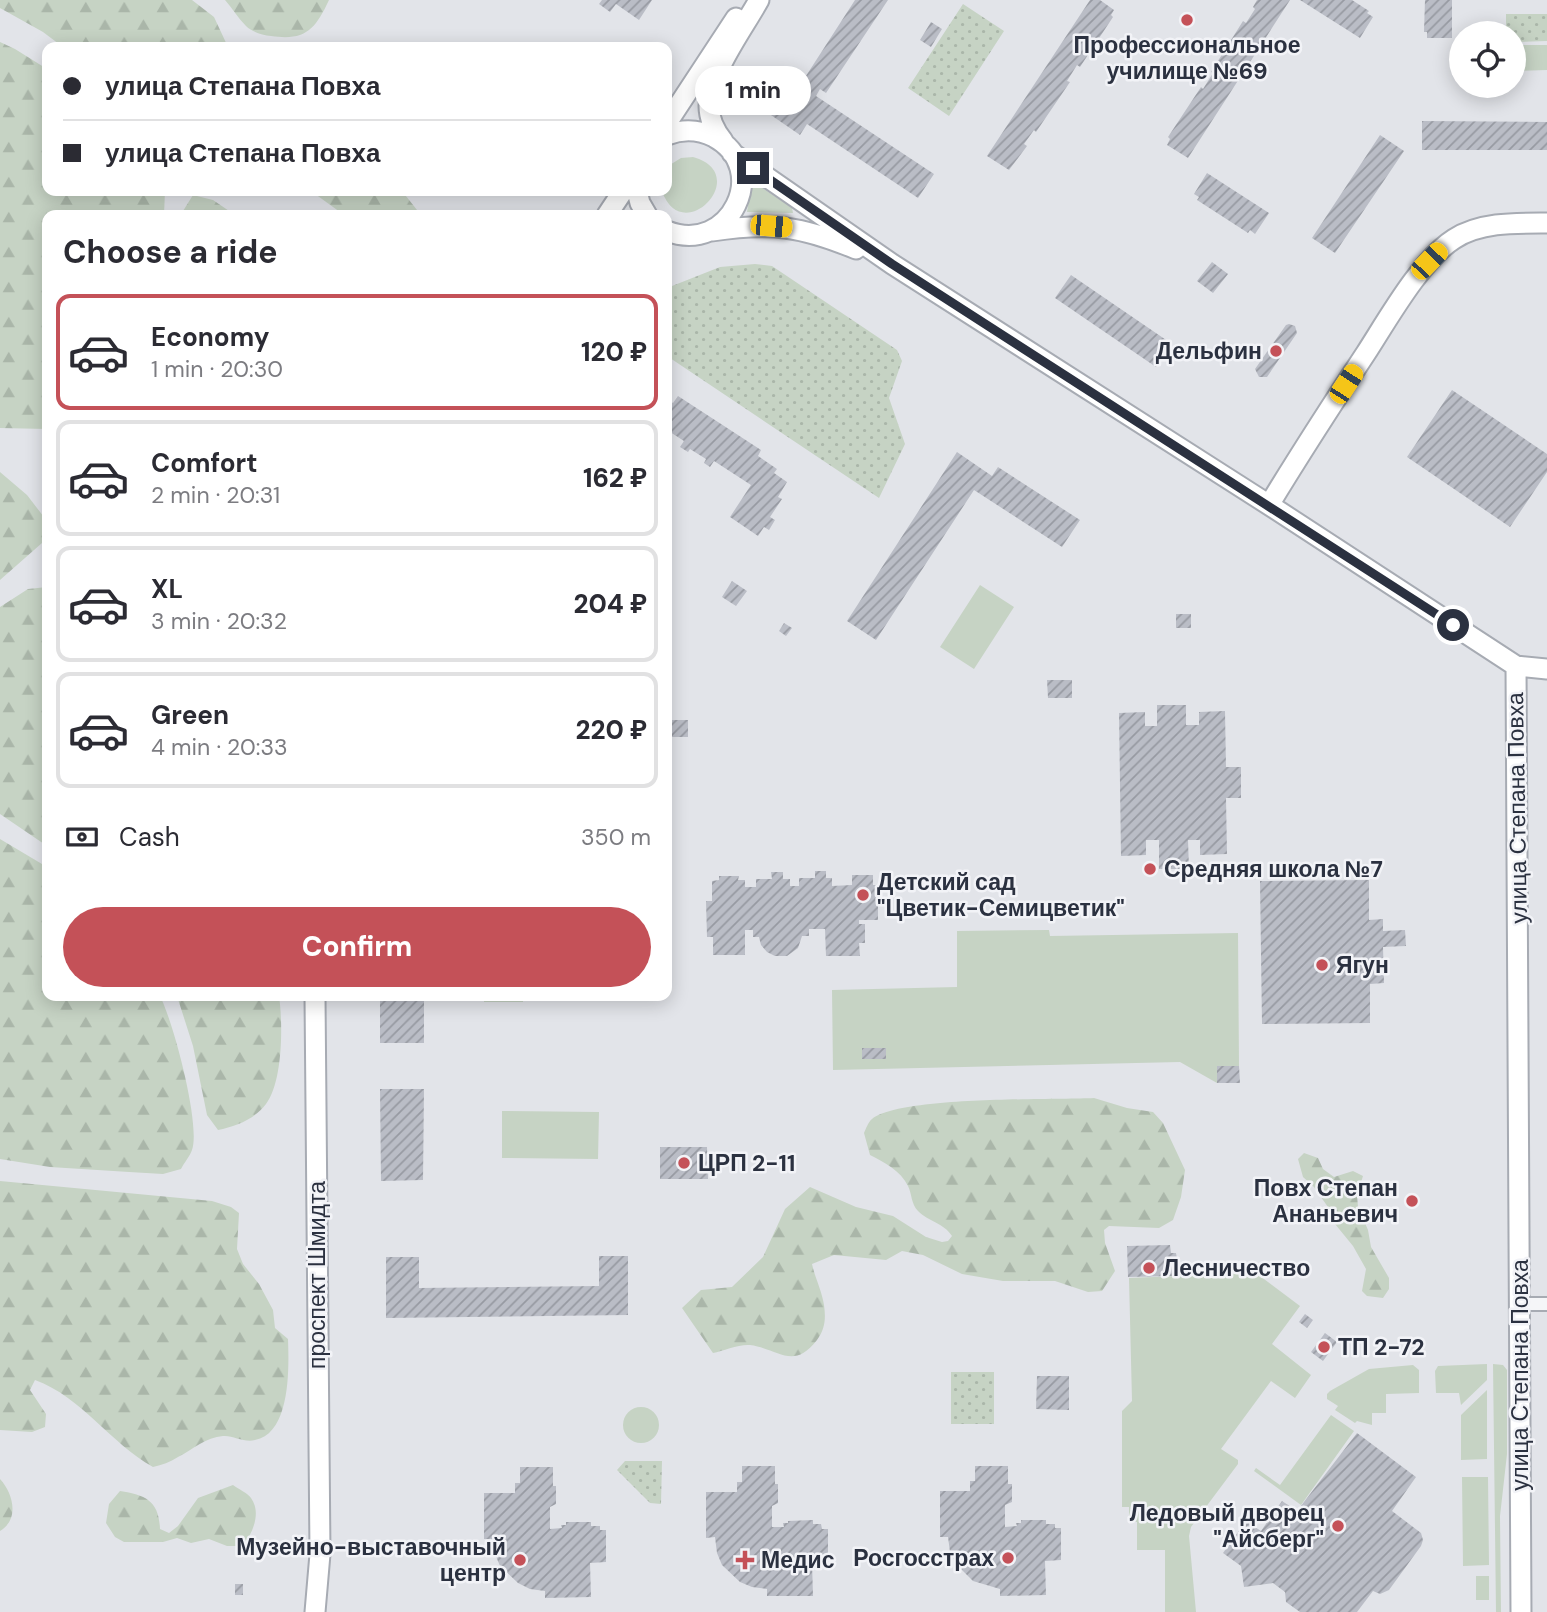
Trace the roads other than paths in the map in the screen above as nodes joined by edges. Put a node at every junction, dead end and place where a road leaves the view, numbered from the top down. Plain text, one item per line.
1 (750, 0) edge
2 (760, 0) edge
3 (672, 116) edge
4 (672, 134) edge
5 (730, 151) junction
6 (1547, 223) edge
7 (672, 232) edge
8 (701, 234) junction
9 (672, 240) edge
10 (892, 264) junction
11 (1269, 505) junction
12 (1516, 666) junction
13 (1547, 668) edge
14 (315, 1001) edge
15 (1520, 1304) junction
16 (1547, 1304) edge
17 (320, 1554) junction
18 (1521, 1610) edge
19 (315, 1612) edge
20 (327, 1612) edge

1 - 3 street
2 - 5 street
4 - 5 street, улица Степана Повха
5 - 8 street
5 - 10 street, улица Степана Повха
6 - 11 street
7 - 8 street
8 - 9 street
8 - 10 street, улица Степана Повха
10 - 11 street, улица Степана Повха
11 - 12 street, улица Степана Повха
12 - 13 street
12 - 15 street, улица Степана Повха
14 - 17 street, проспект Шмидта
15 - 16 street
15 - 18 street, улица Степана Повха
17 - 19 street, проспект Шмидта
17 - 20 street, проспект Шмидта

